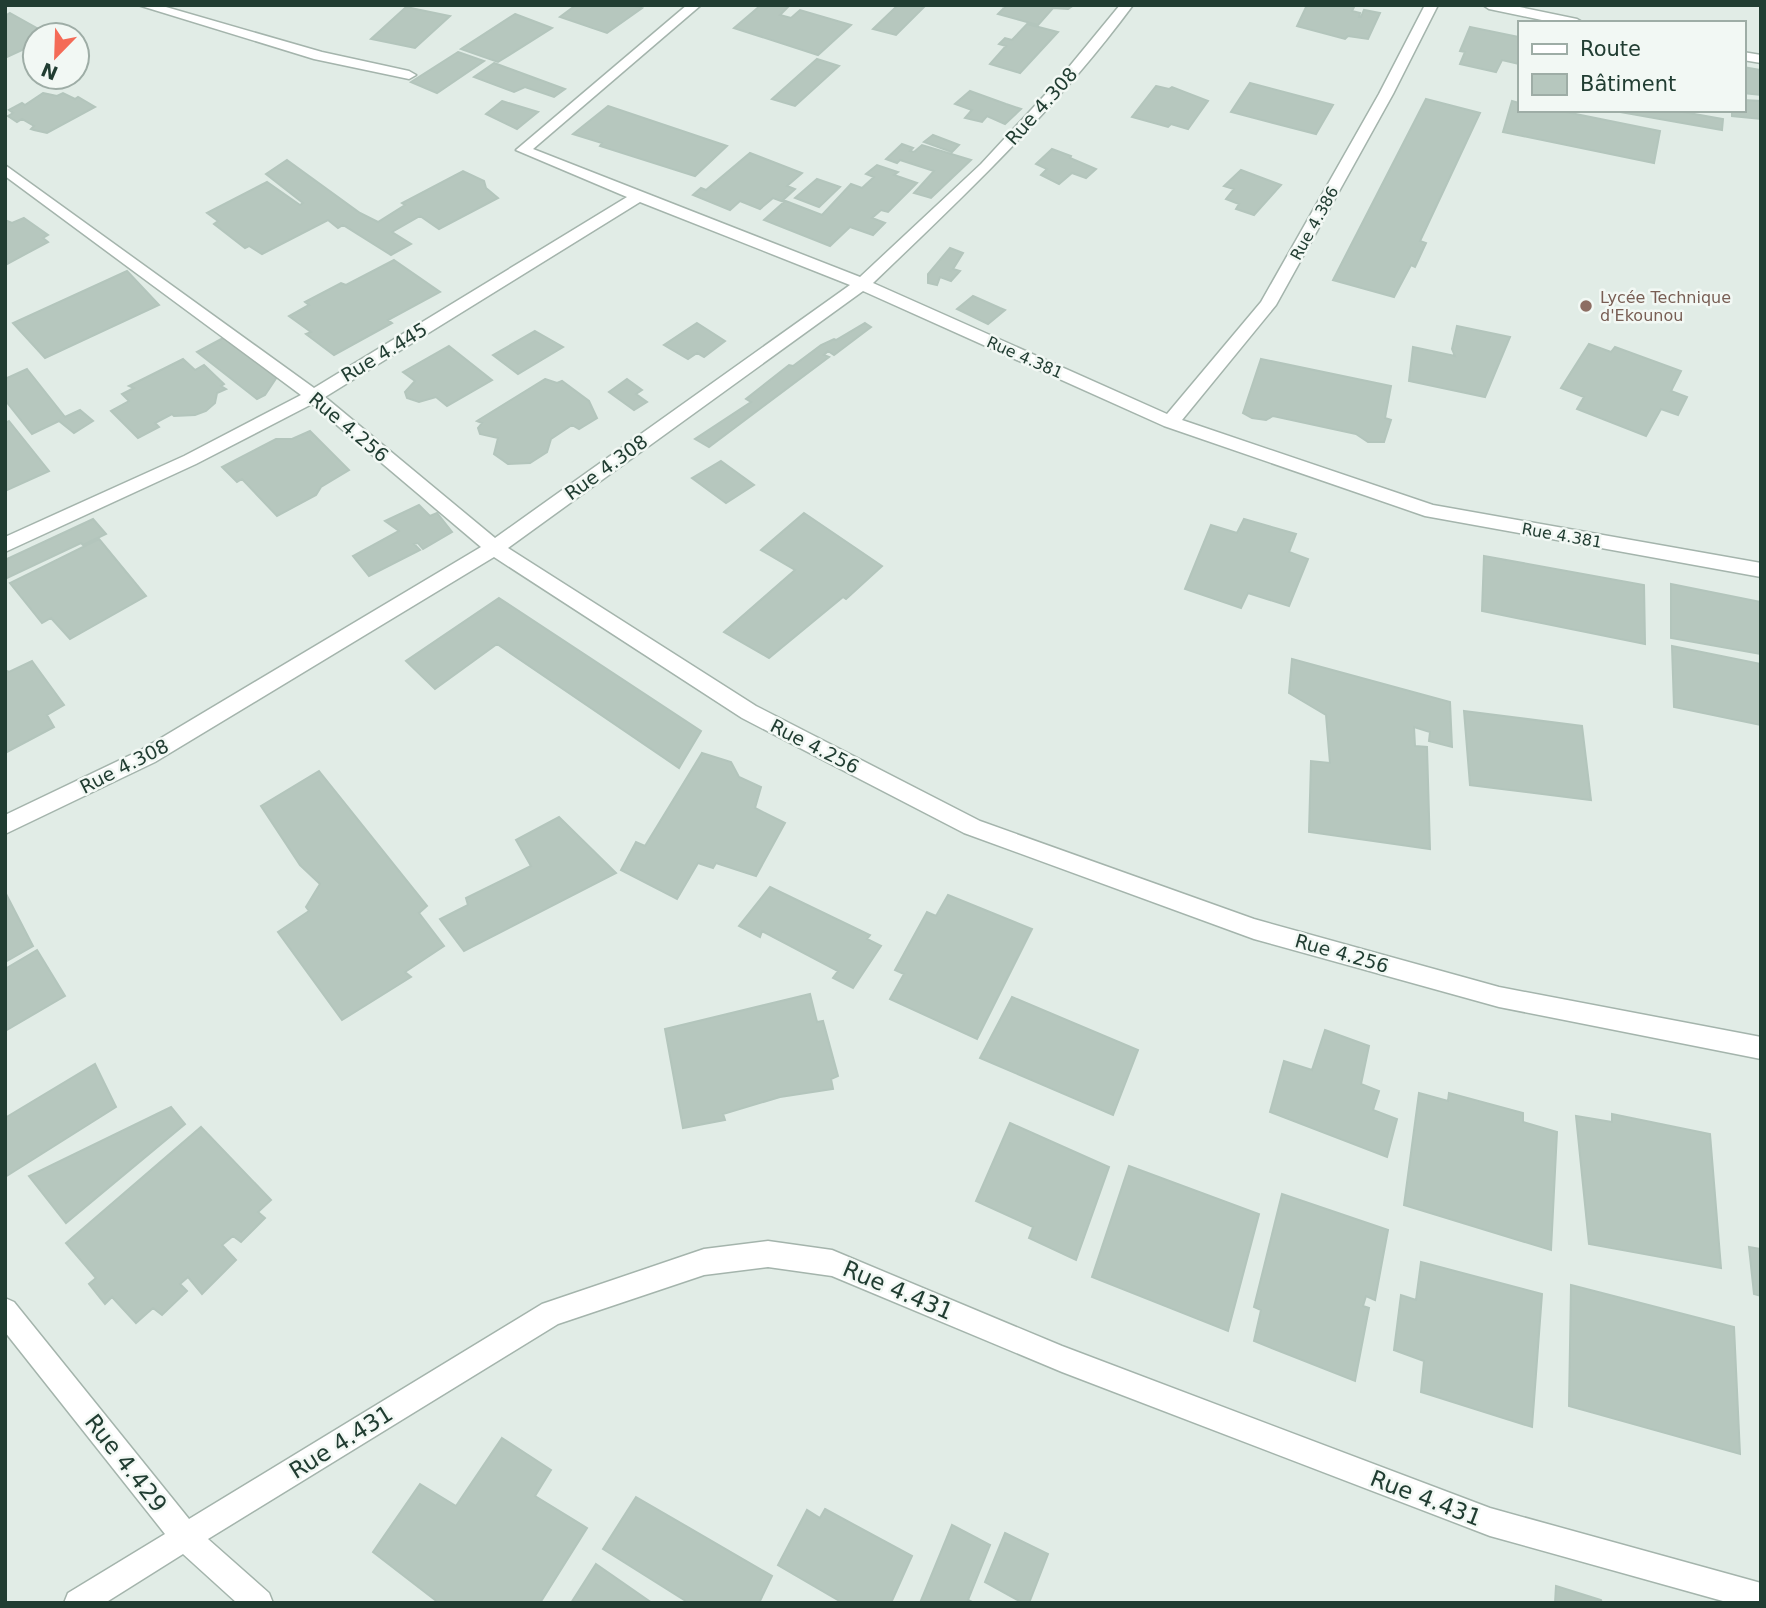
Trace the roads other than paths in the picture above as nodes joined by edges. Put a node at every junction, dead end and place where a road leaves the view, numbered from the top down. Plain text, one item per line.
1 (144, 5) edge
2 (695, 5) edge
3 (1127, 5) edge
4 (1432, 5) edge
5 (1489, 5) edge
6 (1567, 21) edge
7 (409, 75) dead end
8 (8, 173) edge
9 (639, 196) junction
10 (862, 284) junction
11 (313, 396) junction
12 (1170, 422) junction
13 (5, 545) edge
14 (494, 548) junction
15 (1761, 570) edge
16 (5, 825) edge
17 (1761, 1048) edge
18 (5, 1311) edge
19 (185, 1537) junction
20 (1761, 1597) edge
21 (78, 1603) edge
22 (259, 1603) edge

1 - 7 street
2 - 9 street, Rue 4.381
3 - 10 street, Rue 4.308
4 - 12 street, Rue 4.386
5 - 6 street
8 - 11 street, Rue 4.256
9 - 10 street, Rue 4.381
9 - 11 street, Rue 4.445
10 - 12 street, Rue 4.381
10 - 14 street, Rue 4.308
11 - 13 street, Rue 4.445
11 - 14 street, Rue 4.256
12 - 15 street, Rue 4.381
14 - 16 street, Rue 4.308
14 - 17 street, Rue 4.256
18 - 19 street, Rue 4.429
19 - 20 street, Rue 4.431
19 - 21 street, Rue 4.431
19 - 22 street, Rue 4.429

